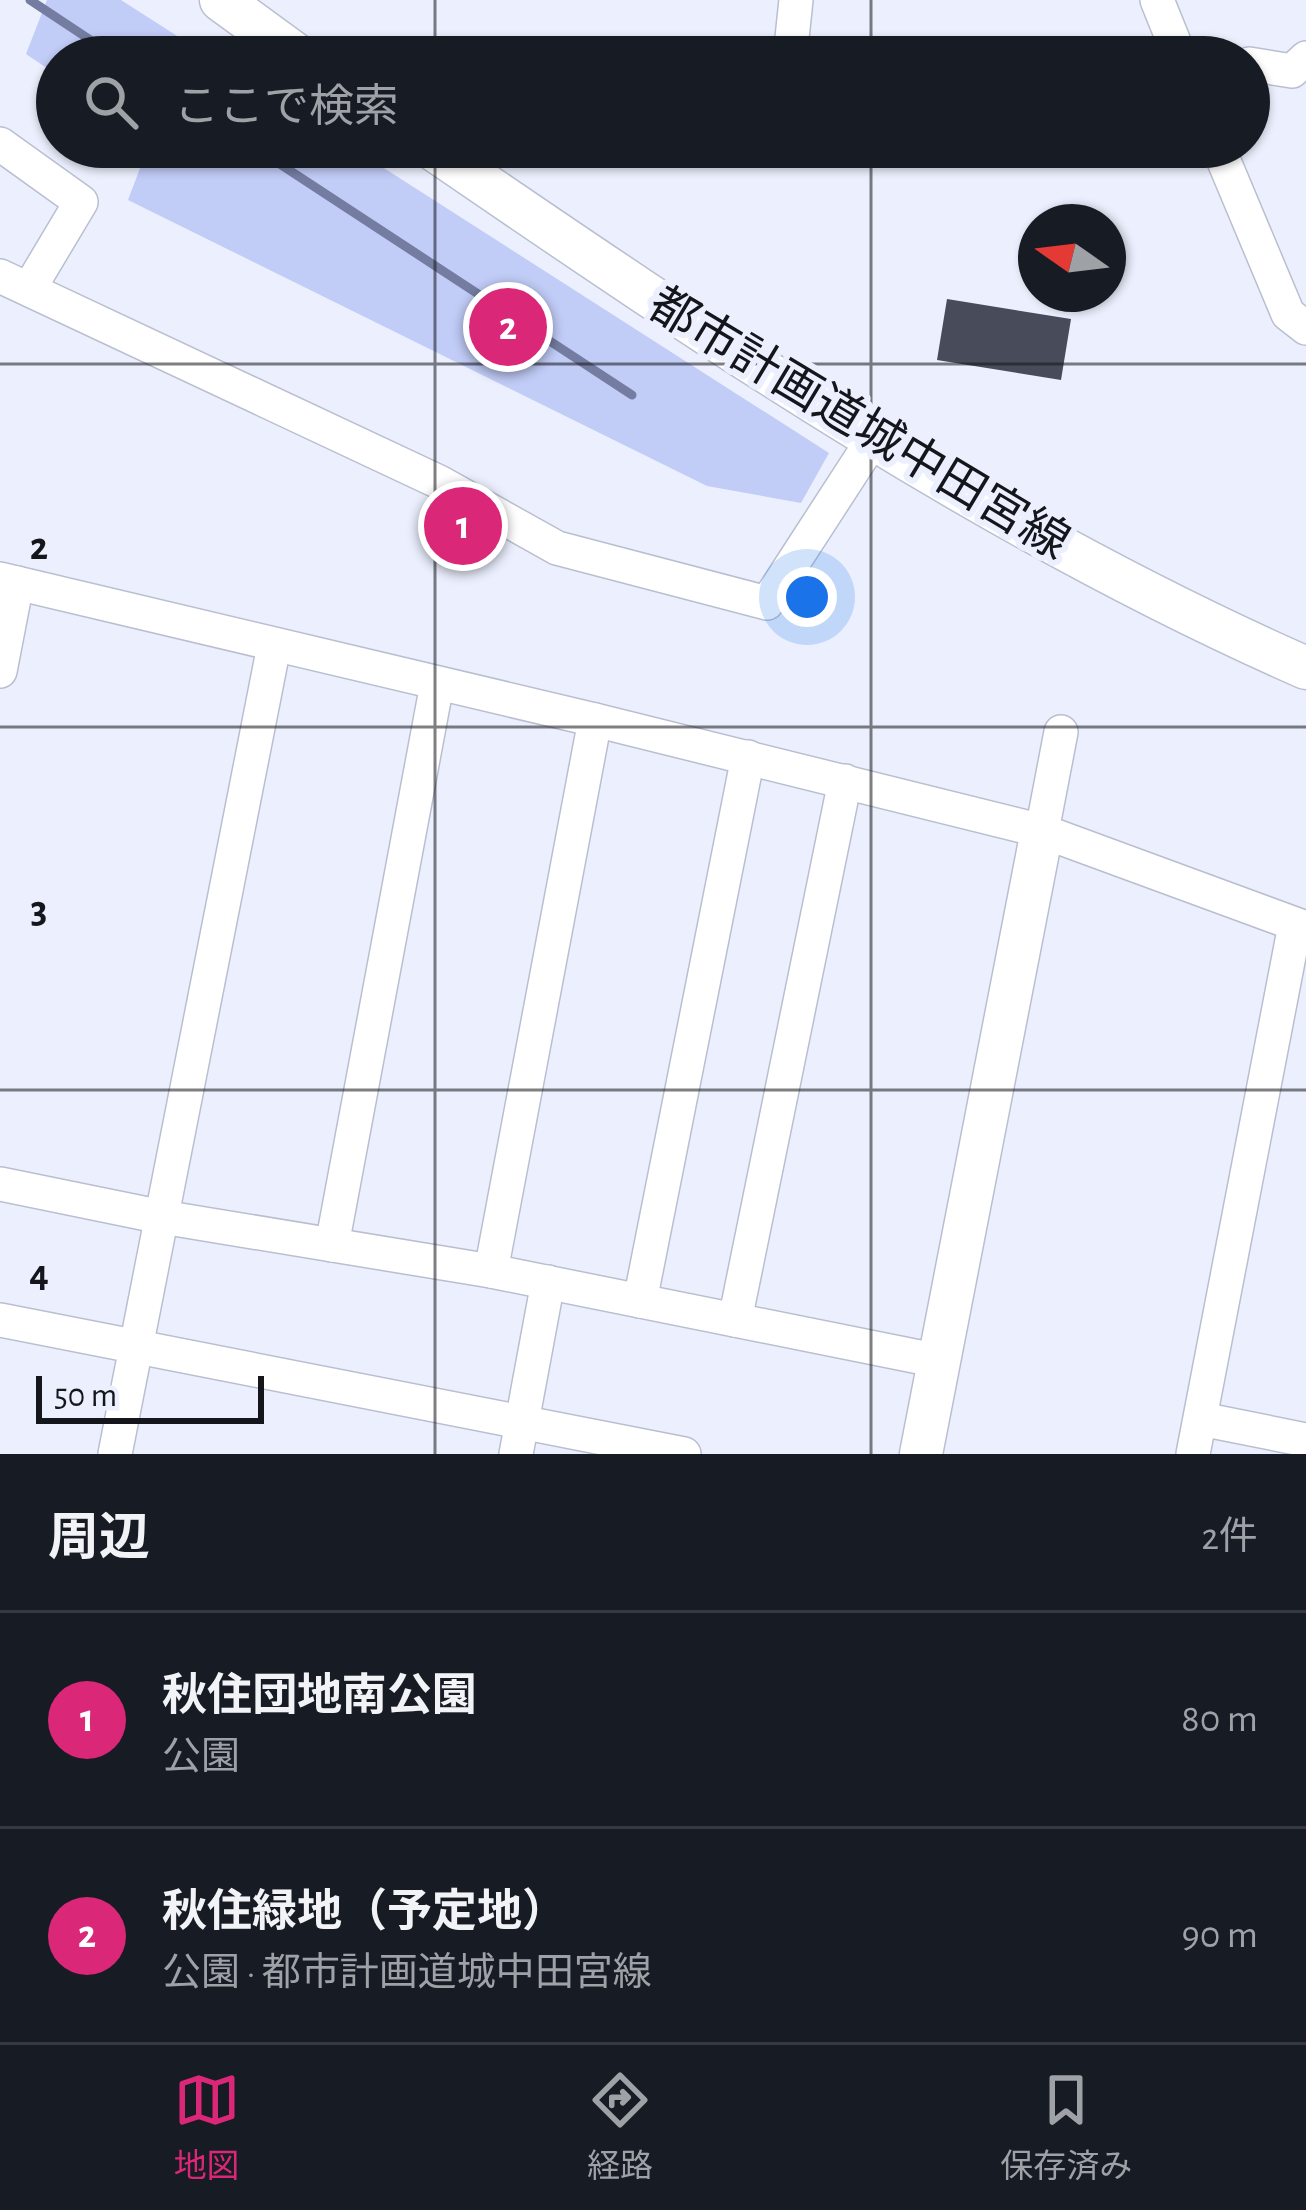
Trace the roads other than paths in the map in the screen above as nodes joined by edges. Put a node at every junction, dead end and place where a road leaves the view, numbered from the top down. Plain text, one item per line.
1 (221, 0) edge
2 (796, 0) edge
3 (1157, 0) edge
4 (270, 36) edge
5 (792, 36) edge
6 (1176, 36) edge
7 (1306, 58) edge
8 (1270, 67) edge
9 (0, 145) edge
10 (462, 168) edge
11 (1227, 168) edge
12 (14, 282) edge
13 (1306, 328) edge
14 (872, 441) junction
15 (9, 581) edge
16 (274, 646) junction
17 (1306, 668) edge
18 (0, 671) edge
19 (437, 684) junction
20 (595, 720) junction
21 (1060, 732) dead end
22 (748, 757) junction
23 (845, 781) junction
24 (1042, 831) junction
25 (1300, 927) edge
26 (0, 1184) edge
27 (162, 1216) junction
28 (332, 1245) junction
29 (491, 1271) junction
30 (548, 1282) junction
31 (640, 1301) junction
32 (0, 1320) edge
33 (735, 1320) junction
34 (136, 1346) junction
35 (939, 1361) junction
36 (1201, 1419) junction
37 (519, 1438) edge
38 (1306, 1440) edge
39 (115, 1454) edge
40 (684, 1454) edge
41 (921, 1454) edge
42 (1193, 1454) edge

1 - 4 street
2 - 5 street
3 - 6 street
7 - 8 street
9 - 12 street
10 - 14 street, 都市計画道城中田宮線
11 - 13 street
12 - 14 street
14 - 17 street, 都市計画道城中田宮線
15 - 16 street
15 - 18 street
16 - 19 street
16 - 27 street
19 - 20 street
19 - 28 street
20 - 22 street
20 - 29 street
21 - 24 street
22 - 23 street
22 - 31 street
23 - 24 street
23 - 33 street
24 - 25 street
24 - 35 street
25 - 36 street
26 - 27 street
27 - 28 street
27 - 34 street
28 - 29 street
29 - 30 street
30 - 31 street
30 - 37 street
31 - 33 street
32 - 34 street
33 - 35 street
34 - 37 street
34 - 39 street
35 - 41 street
36 - 38 street
36 - 42 street
37 - 40 street

